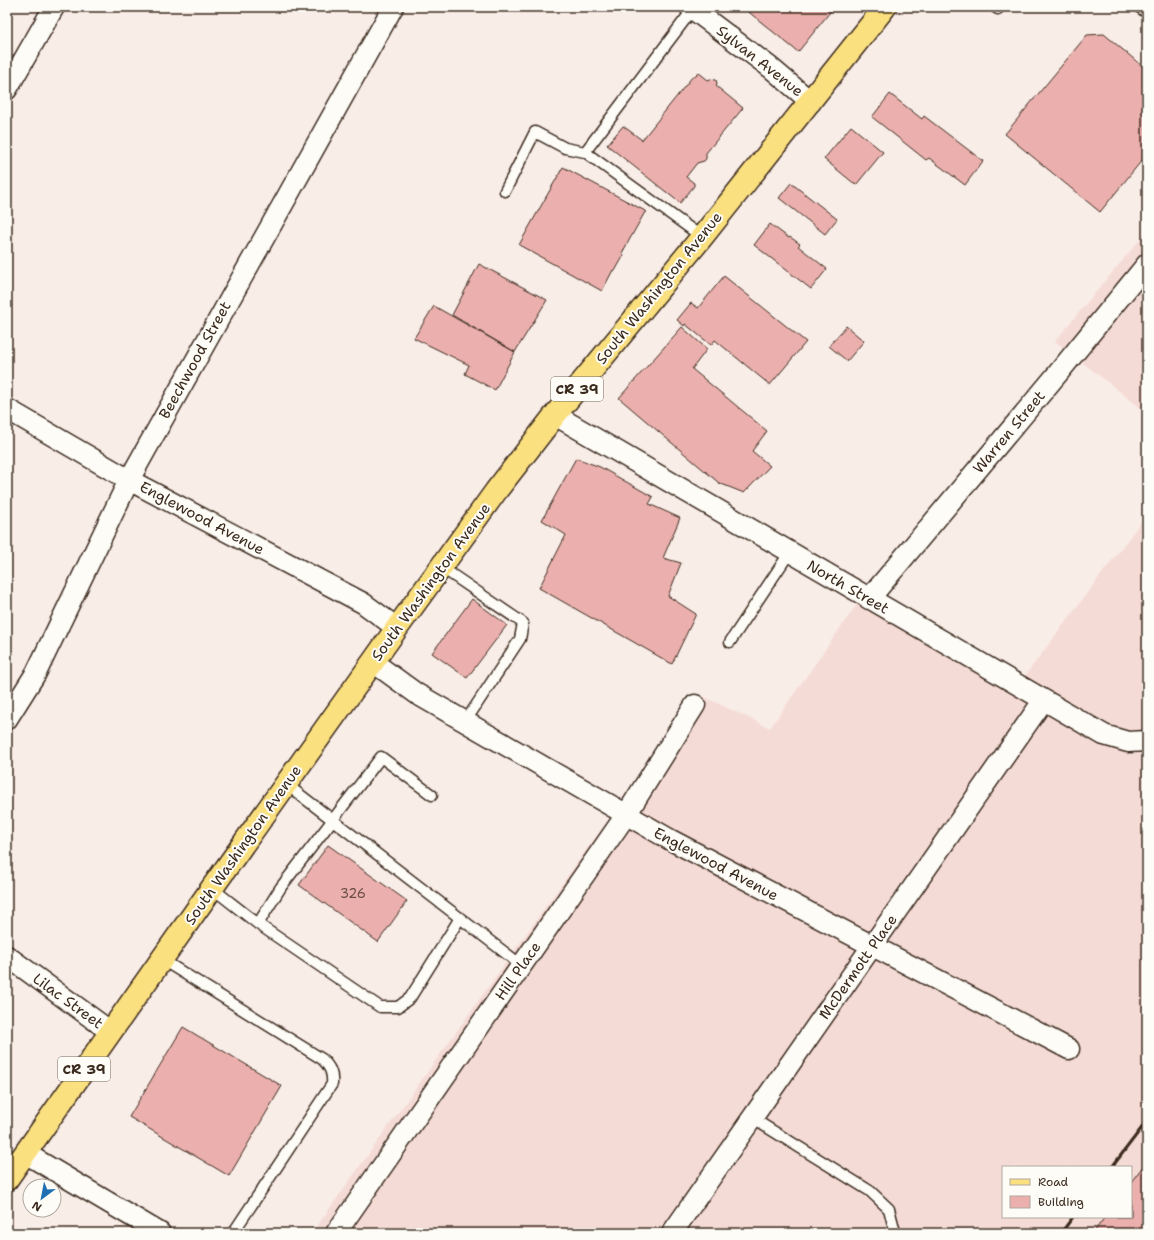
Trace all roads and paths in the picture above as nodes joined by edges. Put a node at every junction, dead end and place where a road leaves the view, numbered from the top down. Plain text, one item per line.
1 (54, 7) edge
2 (393, 7) edge
3 (886, 7) edge
4 (1140, 7) edge
5 (691, 8) edge
6 (1147, 13) edge
7 (7, 89) edge
8 (811, 102) junction
9 (585, 152) junction
10 (505, 191) dead end
11 (702, 237) junction
12 (1147, 264) edge
13 (7, 409) edge
14 (555, 415) junction
15 (128, 480) junction
16 (790, 552) junction
17 (441, 567) junction
18 (870, 599) junction
19 (397, 628) junction
20 (730, 642) dead end
21 (373, 662) junction
22 (1043, 701) junction
23 (695, 705) dead end
24 (7, 719) edge
25 (465, 722) junction
26 (1147, 741) edge
27 (286, 784) junction
28 (432, 795) dead end
29 (626, 815) junction
30 (333, 820) junction
31 (212, 888) junction
32 (460, 918) junction
33 (258, 924) junction
34 (872, 946) junction
35 (7, 956) edge
36 (161, 959) junction
37 (521, 965) junction
38 (111, 1032) junction
39 (1069, 1049) dead end
40 (752, 1118) junction
41 (25, 1153) junction
42 (7, 1179) edge
43 (160, 1233) edge
44 (233, 1233) edge
45 (336, 1233) edge
46 (672, 1233) edge
47 (891, 1233) edge

1 - 7 street
2 - 15 street, Beechwood Street
3 - 8 main road, South Washington Avenue / CR 39
4 - 6 lane
5 - 8 street, Sylvan Avenue
5 - 9 lane
8 - 11 main road, South Washington Avenue / CR 39
9 - 10 lane
9 - 11 lane
11 - 14 main road, South Washington Avenue / CR 39
12 - 18 street, Warren Street
13 - 15 street, Englewood Avenue
14 - 16 street, North Street
14 - 17 main road, South Washington Avenue / CR 39
15 - 19 street, Englewood Avenue
15 - 24 street, Beechwood Street
16 - 18 street, North Street
16 - 20 lane
17 - 19 main road, South Washington Avenue / CR 39
17 - 25 lane
18 - 22 street, North Street
19 - 21 main road, South Washington Avenue / CR 39
21 - 25 street, Englewood Avenue
21 - 27 main road, South Washington Avenue / CR 39
22 - 26 street, North Street
22 - 34 street, McDermott Place
23 - 29 street, Hill Place
25 - 29 street, Englewood Avenue
27 - 30 lane
27 - 31 main road, South Washington Avenue / CR 39
28 - 30 lane
29 - 34 street, Englewood Avenue
29 - 37 street, Hill Place
30 - 32 lane
30 - 33 lane
31 - 33 lane
31 - 36 main road, South Washington Avenue / CR 39
32 - 33 lane
32 - 37 lane
34 - 39 street, Englewood Avenue
34 - 40 street, McDermott Place
35 - 38 street, Lilac Street
36 - 38 main road, South Washington Avenue / CR 39
36 - 44 lane
37 - 45 street, Hill Place
38 - 41 main road, South Washington Avenue / CR 39
40 - 46 street, McDermott Place
40 - 47 lane
41 - 42 main road, South Washington Avenue / CR 39
41 - 43 street

